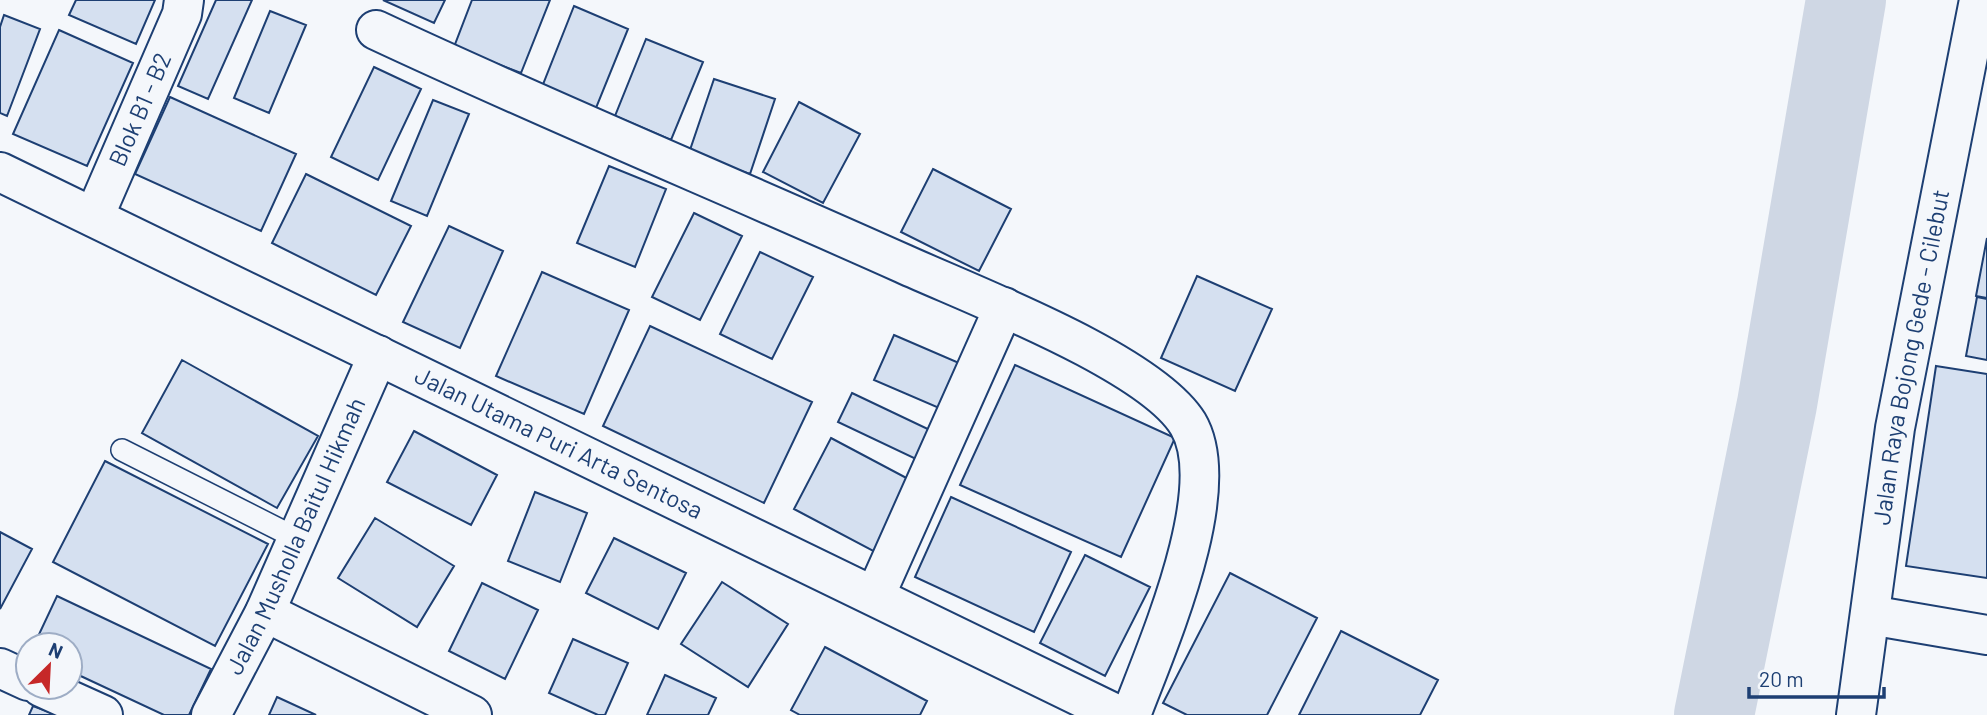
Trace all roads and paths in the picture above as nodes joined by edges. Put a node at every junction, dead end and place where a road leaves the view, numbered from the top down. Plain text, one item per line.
1 (184, 0) edge
2 (1979, 0) edge
3 (376, 30) dead end
4 (1978, 45) edge
5 (0, 172) edge
6 (94, 217) junction
7 (1004, 307) junction
8 (378, 355) junction
9 (122, 450) dead end
10 (296, 538) junction
11 (875, 596) junction
12 (265, 612) junction
13 (1870, 615) junction
14 (1987, 635) edge
15 (72, 701) edge
16 (103, 715) edge
17 (211, 715) edge
18 (472, 715) edge
19 (1118, 715) edge
20 (1131, 715) edge
21 (1856, 715) edge

1 - 6 street, Blok B1 - B2
2 - 4 street, Jalan Raya Bojong Gede - Cilebut
3 - 7 street
4 - 13 street, Jalan Raya Bojong Gede - Cilebut
5 - 6 street, Jalan Utama Puri Arta Sentosa
6 - 8 street, Jalan Utama Puri Arta Sentosa
7 - 11 street
7 - 20 street
8 - 10 street, Jalan Musholla Baitul Hikmah
8 - 11 street, Jalan Utama Puri Arta Sentosa
9 - 10 lane
10 - 12 street, Jalan Musholla Baitul Hikmah
11 - 19 street, Jalan Utama Puri Arta Sentosa
12 - 17 street, Jalan Musholla Baitul Hikmah
12 - 18 street
13 - 14 street
13 - 21 street, Jalan Raya Bojong Gede - Cilebut
15 - 16 street

